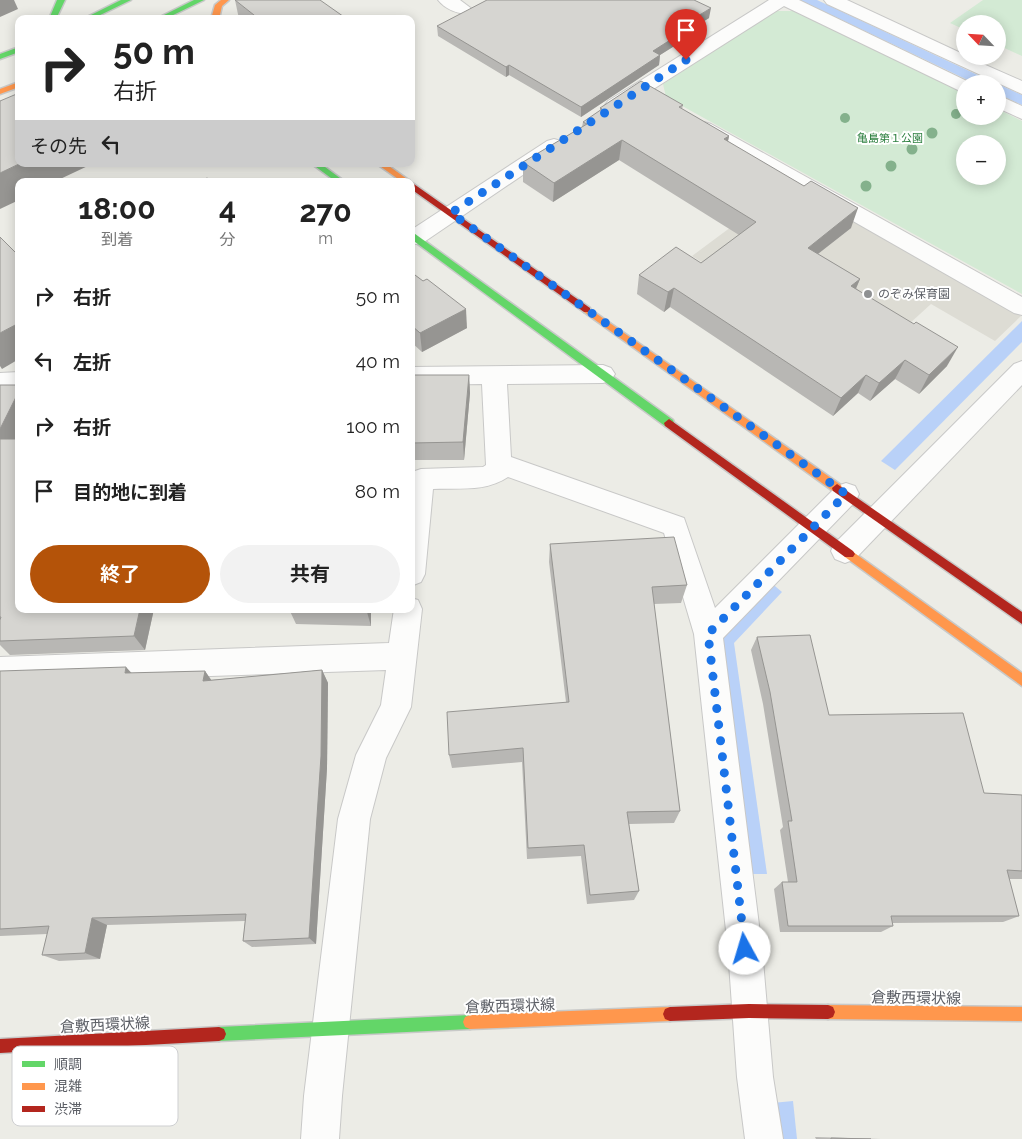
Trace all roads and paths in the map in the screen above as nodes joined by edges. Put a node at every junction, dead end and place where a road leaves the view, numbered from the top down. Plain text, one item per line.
1 (61, 0) edge
2 (90, 0) edge
3 (127, 0) edge
4 (200, 0) edge
5 (225, 0) edge
6 (447, 0) edge
7 (781, 0) edge
8 (785, 0) edge
9 (833, 0) edge
10 (155, 5) dead end
11 (463, 9) dead end
12 (104, 10) junction
13 (54, 15) edge
14 (94, 15) edge
15 (111, 15) edge
16 (166, 15) edge
17 (172, 15) edge
18 (216, 15) edge
19 (15, 51) edge
20 (0, 57) edge
21 (956, 82) edge
22 (15, 86) edge
23 (1022, 88) edge
24 (0, 92) edge
25 (1006, 105) edge
26 (1022, 113) edge
27 (596, 118) edge
28 (686, 118) edge
29 (572, 134) edge
30 (320, 167) edge
31 (385, 167) edge
32 (336, 178) edge
33 (402, 178) edge
34 (415, 188) edge
35 (451, 213) junction
36 (415, 234) edge
37 (415, 236) edge
38 (1022, 307) edge
39 (1022, 370) edge
40 (603, 374) junction
41 (494, 375) junction
42 (415, 376) edge
43 (15, 381) edge
44 (0, 382) edge
45 (498, 464) junction
46 (846, 494) junction
47 (878, 517) junction
48 (813, 528) junction
49 (415, 536) edge
50 (845, 551) junction
51 (408, 613) edge
52 (1022, 619) edge
53 (708, 634) junction
54 (403, 656) junction
55 (0, 670) edge
56 (1022, 680) edge
57 (750, 1011) junction
58 (1022, 1014) edge
59 (331, 1028) junction
60 (0, 1046) edge
61 (320, 1139) edge
62 (764, 1139) edge

1 - 13 street
2 - 12 street
3 - 12 street
4 - 17 street
5 - 18 street
6 - 11 street
7 - 27 street
8 - 21 street
9 - 23 street
10 - 16 street
12 - 14 street
12 - 15 street
19 - 20 street
22 - 24 street
25 - 26 street
28 - 38 street
29 - 35 street
30 - 32 street
31 - 33 street
34 - 35 street
35 - 36 street
35 - 46 street
37 - 40 street
39 - 47 street
40 - 41 street
40 - 48 street
41 - 42 street
41 - 45 street
43 - 44 street
45 - 49 street
45 - 53 street
46 - 47 street
46 - 48 street
47 - 50 street
47 - 52 street
48 - 50 street
48 - 53 street
50 - 56 street
51 - 54 street
53 - 57 street
54 - 55 street
54 - 59 street
57 - 58 street, 倉敷西環状線
57 - 59 street, 倉敷西環状線
57 - 62 street
59 - 60 street, 倉敷西環状線
59 - 61 street

